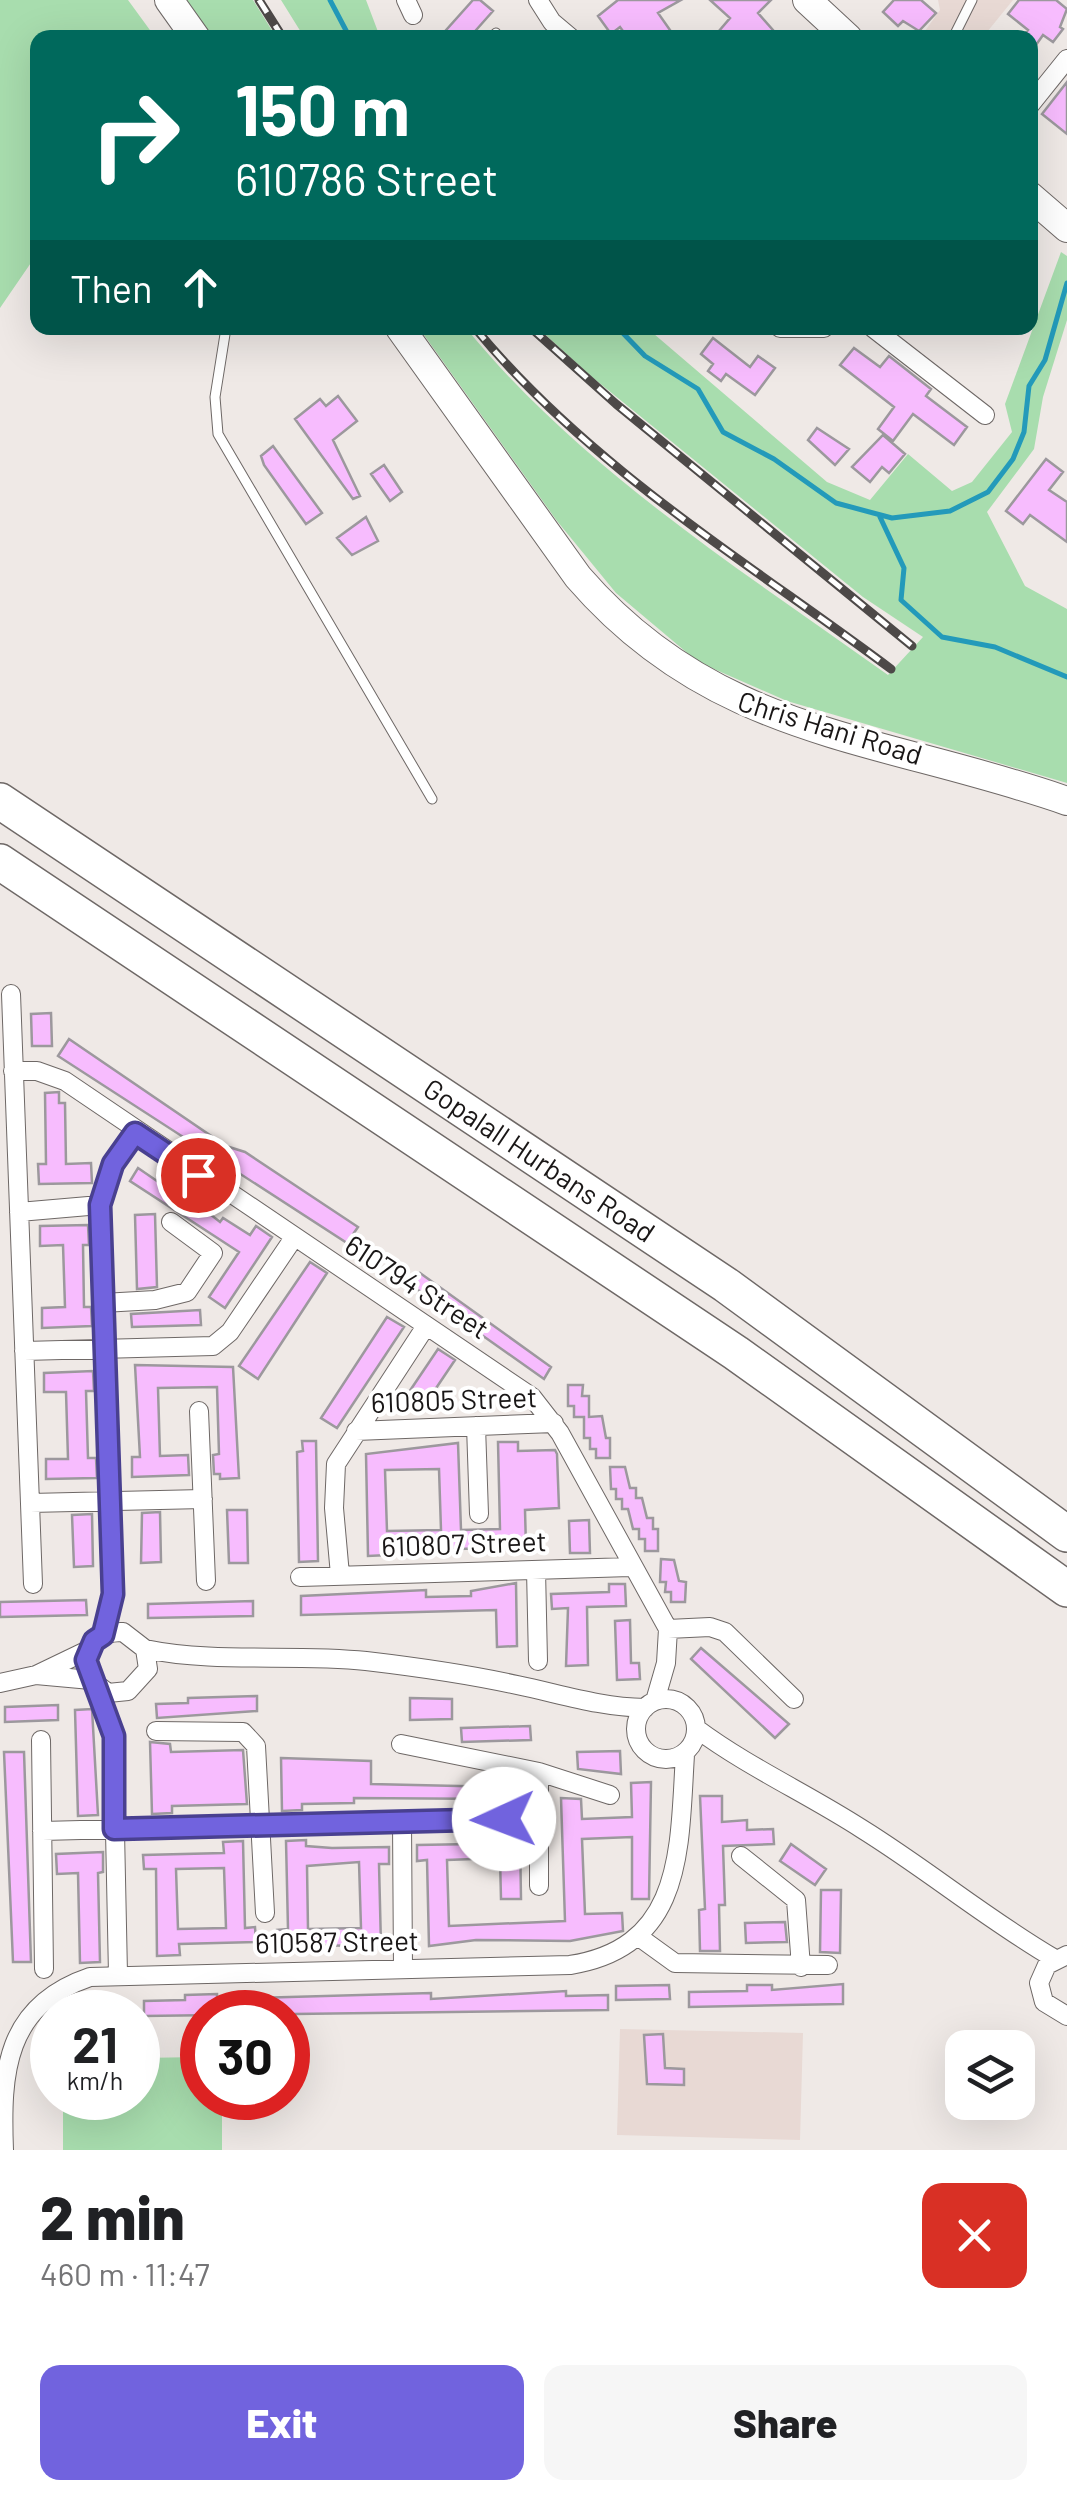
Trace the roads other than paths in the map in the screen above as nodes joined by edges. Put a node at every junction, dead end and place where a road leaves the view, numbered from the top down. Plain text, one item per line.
1 (169, 0) edge
2 (538, 0) edge
3 (807, 0) edge
4 (972, 0) edge
5 (190, 30) edge
6 (562, 30) edge
7 (839, 30) edge
8 (957, 30) edge
9 (1067, 58) edge
10 (1038, 95) edge
11 (1038, 203) edge
12 (1067, 228) edge
13 (225, 335) edge
14 (405, 335) edge
15 (883, 335) edge
16 (986, 416) dead end
17 (0, 776) edge
18 (432, 798) dead end
19 (1067, 800) edge
20 (0, 802) edge
21 (0, 862) edge
22 (187, 925) junction
23 (11, 994) dead end
24 (14, 1071) junction
25 (135, 1133) junction
26 (100, 1205) junction
27 (19, 1212) junction
28 (171, 1222) dead end
29 (293, 1239) junction
30 (104, 1304) junction
31 (426, 1326) junction
32 (106, 1350) junction
33 (24, 1351) junction
34 (199, 1411) dead end
35 (554, 1423) junction
36 (476, 1426) junction
37 (356, 1432) junction
38 (203, 1498) junction
39 (111, 1500) junction
40 (30, 1503) junction
41 (479, 1514) dead end
42 (1067, 1534) edge
43 (630, 1567) junction
44 (536, 1570) junction
45 (340, 1575) junction
46 (300, 1577) dead end
47 (206, 1581) dead end
48 (33, 1584) dead end
49 (1067, 1589) edge
50 (113, 1594) junction
51 (668, 1629) junction
52 (103, 1635) junction
53 (139, 1642) junction
54 (88, 1650) junction
55 (188, 1658) junction
56 (538, 1662) dead end
57 (666, 1663) junction
58 (36, 1675) junction
59 (144, 1678) junction
60 (0, 1683) edge
61 (95, 1684) junction
62 (128, 1692) junction
63 (794, 1700) dead end
64 (679, 1702) junction
65 (650, 1704) junction
66 (602, 1707) junction
67 (696, 1729) junction
68 (156, 1731) dead end
69 (636, 1735) junction
70 (114, 1736) junction
71 (41, 1740) dead end
72 (401, 1744) dead end
73 (687, 1752) junction
74 (734, 1756) junction
75 (663, 1760) junction
76 (539, 1772) junction
77 (610, 1796) dead end
78 (682, 1796) junction
79 (538, 1818) junction
80 (402, 1822) junction
81 (264, 1825) junction
82 (114, 1829) junction
83 (42, 1832) junction
84 (741, 1856) dead end
85 (540, 1886) dead end
86 (265, 1913) dead end
87 (1013, 1934) junction
88 (639, 1937) junction
89 (1061, 1957) edge
90 (828, 1965) dead end
91 (801, 1967) junction
92 (44, 1969) dead end
93 (403, 1969) junction
94 (1042, 1973) junction
95 (118, 1974) junction
96 (1067, 2016) edge
97 (4, 2150) edge

1 - 5 street
2 - 6 street
3 - 7 street
4 - 8 lane
9 - 10 street
11 - 12 street
13 - 18 lane
14 - 19 street, Chris Hani Road
15 - 16 street
17 - 22 highway
20 - 22 highway, Gopalall Hurbans Road
21 - 49 highway, Gopalall Hurbans Road
22 - 42 highway, Gopalall Hurbans Road
23 - 24 street
24 - 25 street, 610794 Street
24 - 27 street
25 - 26 street
25 - 29 street, 610794 Street
26 - 27 street
26 - 30 street
27 - 33 street
28 - 30 street
29 - 31 street, 610794 Street
29 - 32 street
30 - 32 street
31 - 35 street, 610794 Street
31 - 37 street
32 - 33 street
32 - 39 street
33 - 40 street
34 - 38 street
35 - 36 street, 610805 Street
35 - 43 street, 610794 Street
36 - 37 street, 610805 Street
36 - 41 street
37 - 45 street
38 - 39 street
38 - 47 street
39 - 40 street
39 - 50 street
40 - 48 street
43 - 44 street, 610807 Street
43 - 51 street, 610794 Street
44 - 45 street, 610807 Street
44 - 56 street
45 - 46 street, 610807 Street
50 - 52 street
50 - 53 street
51 - 57 street
51 - 63 street
52 - 53 street
52 - 54 street
53 - 55 street
53 - 59 street
54 - 58 street
54 - 61 street
55 - 59 street
55 - 66 street
57 - 64 street
57 - 65 street
58 - 60 street
58 - 61 street
59 - 62 street
61 - 62 street
61 - 70 street
62 - 70 street
64 - 65 street
64 - 67 street
65 - 66 street
65 - 69 street
66 - 69 street
67 - 73 street
67 - 74 street
68 - 81 street
69 - 75 street
70 - 82 street
71 - 83 street
72 - 76 street
73 - 74 street
73 - 75 street
73 - 78 street, 610587 Street
74 - 87 street
75 - 78 street
76 - 77 street
76 - 79 street
78 - 88 street, 610587 Street
79 - 80 street
79 - 85 street
80 - 81 street
80 - 93 street
81 - 82 street
81 - 86 street
82 - 83 street
82 - 95 street
83 - 92 street
84 - 91 street
87 - 89 street
87 - 94 street
88 - 91 street
88 - 93 street, 610587 Street
89 - 94 street
90 - 91 street
93 - 95 street, 610587 Street
94 - 96 street
95 - 97 street, 610587 Street

